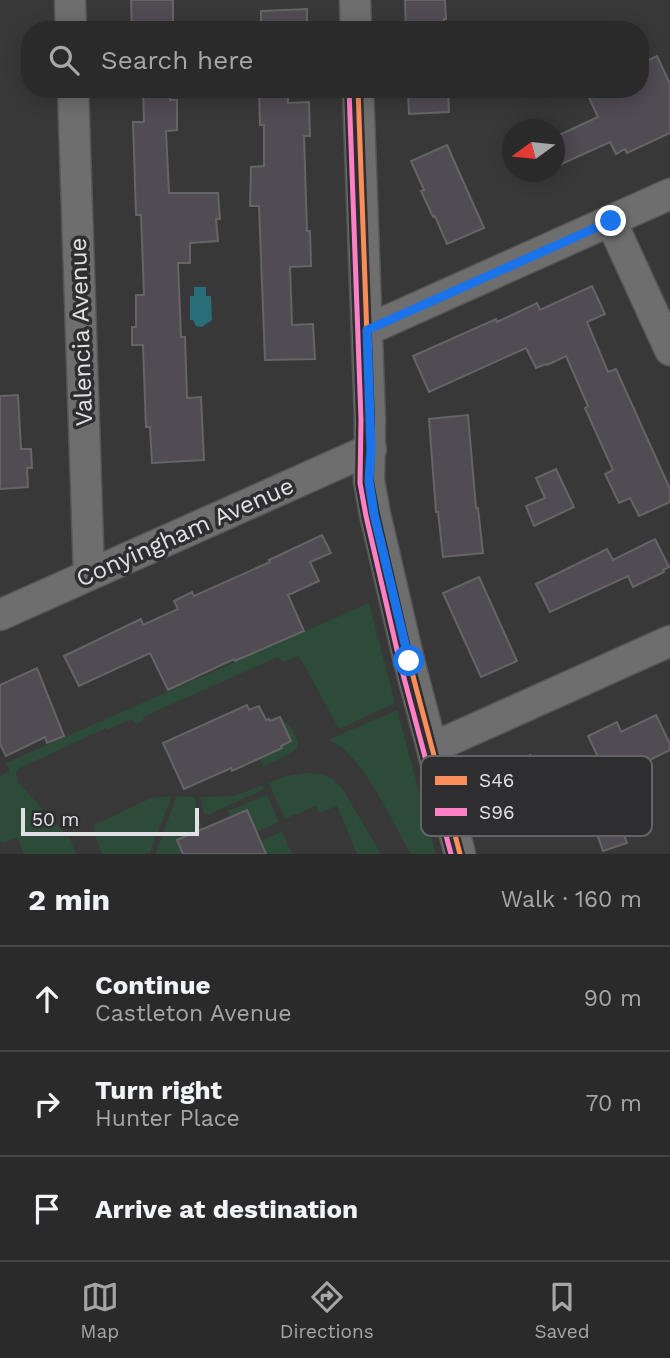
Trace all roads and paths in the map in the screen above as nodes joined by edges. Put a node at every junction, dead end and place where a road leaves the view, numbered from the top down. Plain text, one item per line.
1 (70, 0) edge
2 (355, 0) edge
3 (71, 21) edge
4 (356, 21) edge
5 (73, 98) edge
6 (358, 98) edge
7 (670, 194) edge
8 (611, 221) junction
9 (367, 330) junction
10 (670, 350) edge
11 (371, 449) junction
12 (89, 575) junction
13 (0, 615) edge
14 (670, 641) edge
15 (432, 748) junction
16 (434, 756) edge
17 (455, 836) edge
18 (460, 854) edge

1 - 3 street
2 - 4 street
5 - 12 street, Valencia Avenue
6 - 9 street
7 - 8 street
8 - 9 street
8 - 10 street
9 - 11 street
11 - 12 street, Conyingham Avenue
11 - 15 street
12 - 13 street, Conyingham Avenue
14 - 15 street
15 - 16 street
17 - 18 street

